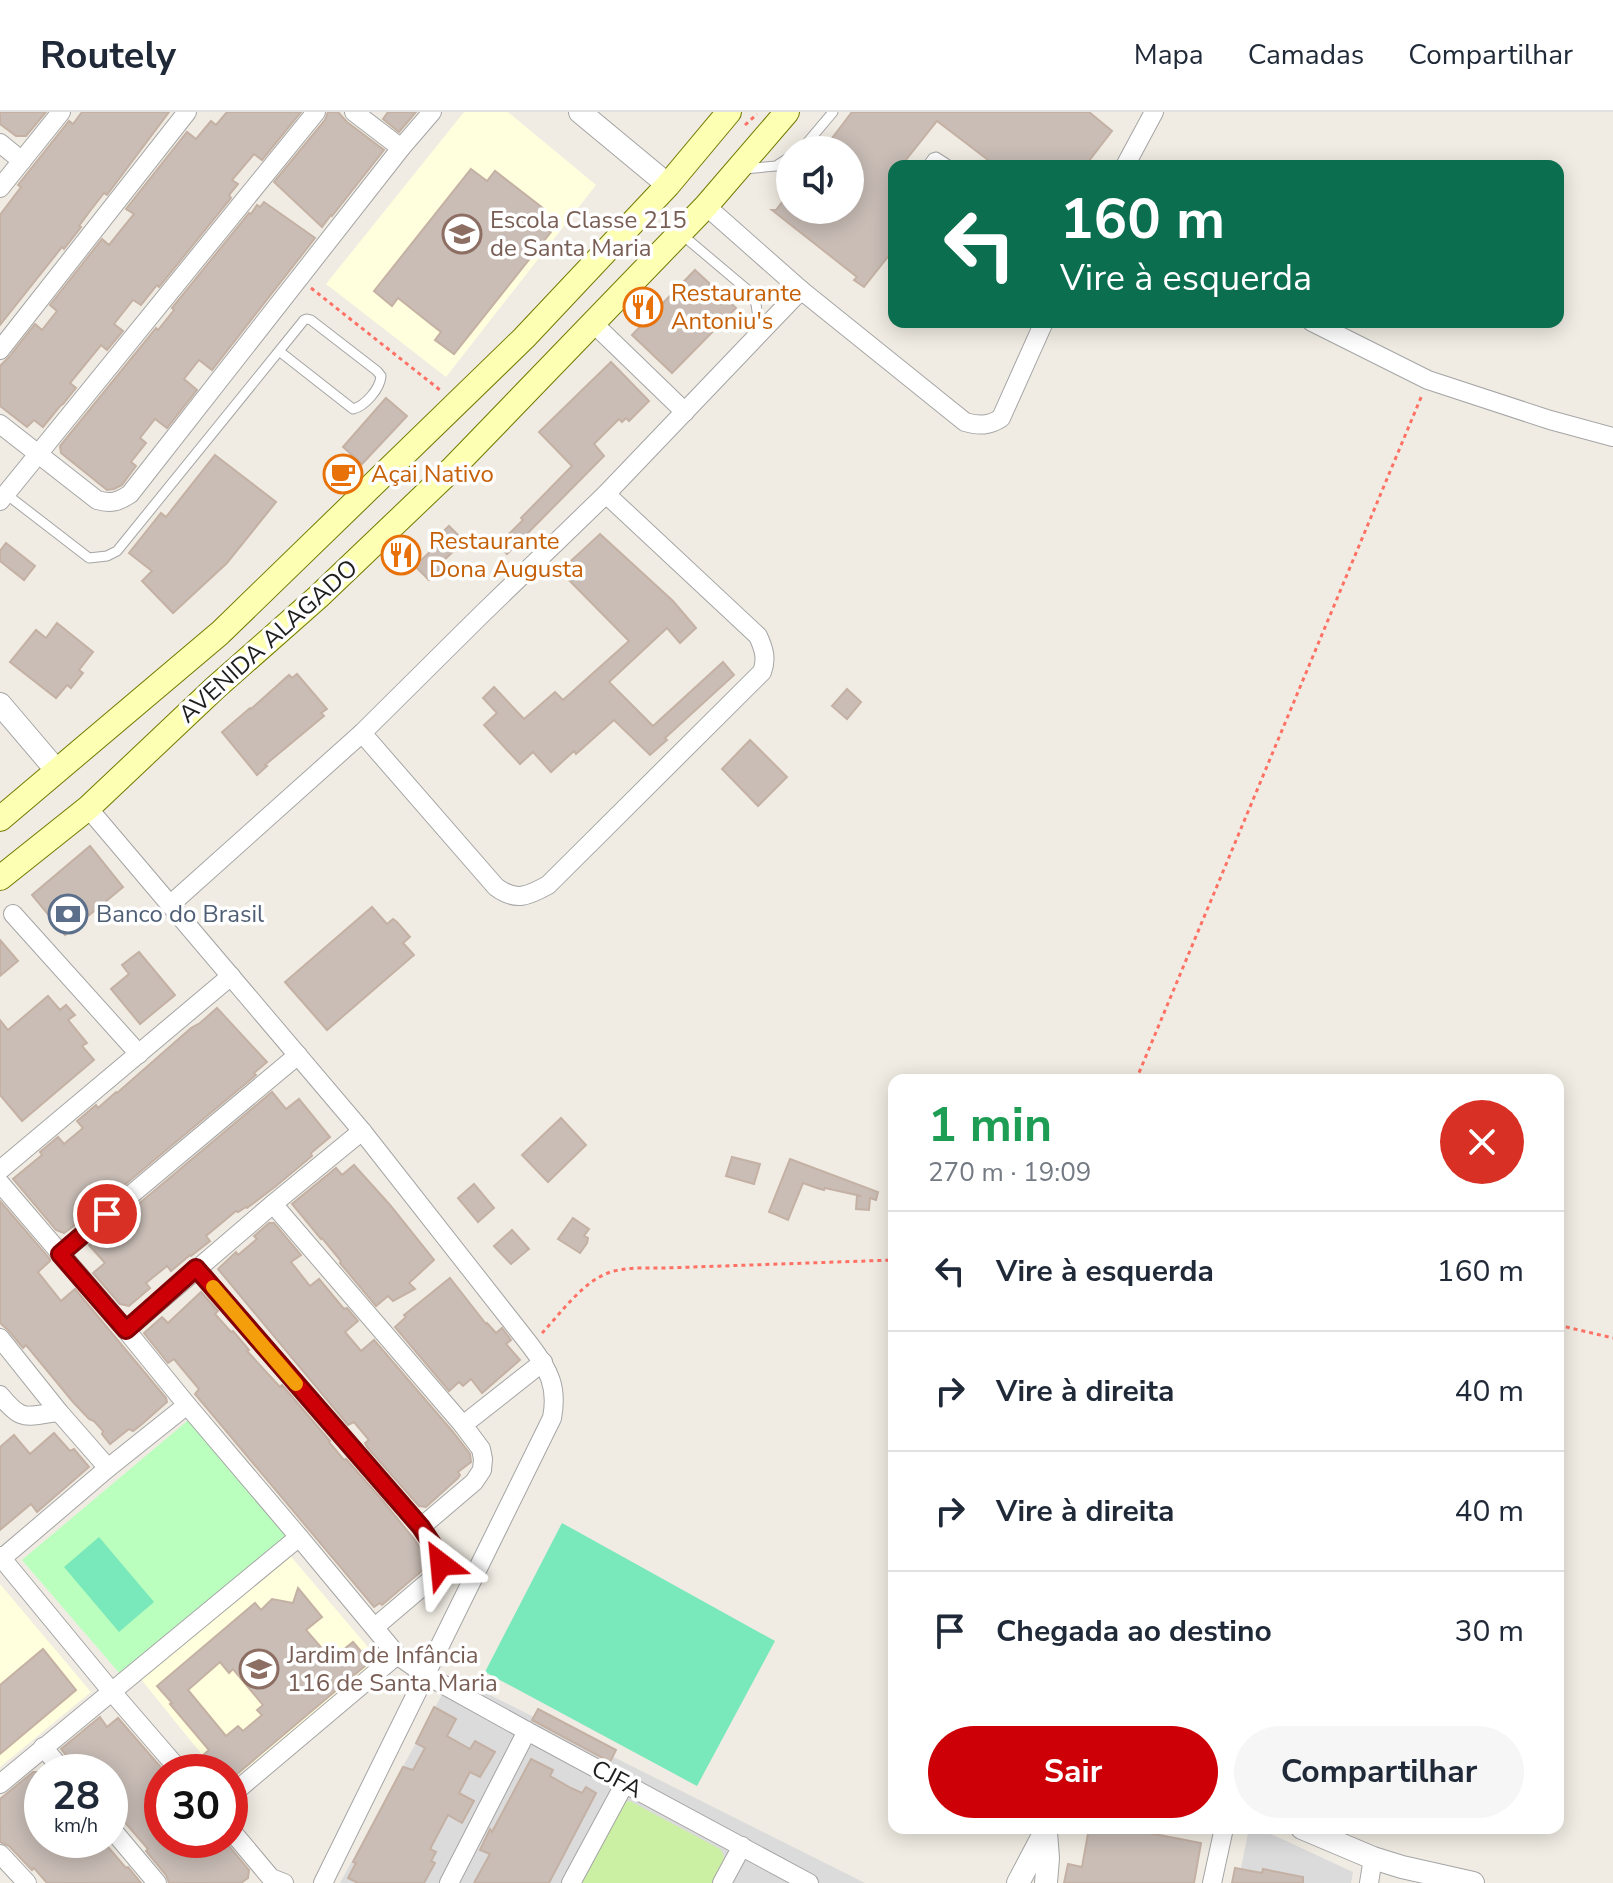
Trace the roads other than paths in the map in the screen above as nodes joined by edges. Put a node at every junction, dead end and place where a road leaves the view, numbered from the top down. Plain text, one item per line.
1 (61, 112) edge
2 (187, 112) edge
3 (316, 112) edge
4 (354, 112) edge
5 (432, 112) edge
6 (580, 112) edge
7 (729, 112) edge
8 (787, 112) edge
9 (833, 112) edge
10 (1154, 112) edge
11 (813, 136) edge
12 (0, 143) edge
13 (401, 148) junction
14 (1128, 160) edge
15 (22, 161) junction
16 (776, 166) edge
17 (736, 170) junction
18 (668, 185) junction
19 (0, 188) edge
20 (706, 206) junction
21 (680, 233) junction
22 (801, 290) junction
23 (593, 323) junction
24 (1041, 328) edge
25 (1324, 328) edge
26 (760, 333) junction
27 (0, 350) edge
28 (279, 351) junction
29 (685, 412) junction
30 (0, 424) edge
31 (1613, 437) edge
32 (39, 453) junction
33 (606, 494) junction
34 (3, 498) edge
35 (220, 633) junction
36 (189, 659) junction
37 (247, 659) junction
38 (215, 688) junction
39 (0, 704) edge
40 (362, 733) junction
41 (57, 771) junction
42 (88, 808) junction
43 (0, 819) edge
44 (0, 878) edge
45 (171, 904) junction
46 (13, 914) dead end
47 (231, 976) junction
48 (139, 1054) junction
49 (298, 1055) junction
50 (362, 1131) junction
51 (0, 1170) edge
52 (0, 1183) edge
53 (273, 1204) junction
54 (60, 1254) junction
55 (196, 1268) junction
56 (126, 1330) junction
57 (0, 1338) edge
58 (543, 1362) junction
59 (0, 1395) edge
60 (187, 1405) junction
61 (59, 1412) junction
62 (463, 1425) junction
63 (108, 1468) junction
64 (421, 1527) junction
65 (299, 1537) junction
66 (1, 1558) edge
67 (375, 1627) junction
68 (397, 1655) junction
69 (424, 1674) junction
70 (112, 1692) junction
71 (527, 1731) junction
72 (43, 1747) junction
73 (49, 1754) edge
74 (165, 1754) edge
75 (248, 1781) edge
76 (625, 1783) junction
77 (0, 1784) edge
78 (1044, 1834) edge
79 (1046, 1834) edge
80 (1223, 1834) edge
81 (1316, 1834) edge
82 (742, 1846) junction
83 (128, 1848) edge
84 (248, 1850) edge
85 (0, 1854) edge
86 (1373, 1858) junction
87 (274, 1881) edge
88 (27, 1883) edge
89 (157, 1883) edge
90 (323, 1883) edge
91 (449, 1883) edge
92 (571, 1883) edge
93 (722, 1883) edge
94 (809, 1883) edge
95 (1018, 1883) edge
96 (1046, 1883) edge
97 (1212, 1883) edge
98 (1369, 1883) edge
99 (1473, 1883) edge

1 - 15 street
2 - 27 street
3 - 32 street
4 - 13 street
5 - 13 street
6 - 18 street
7 - 18 main road, AVENIDA ALAGADO
8 - 17 main road, AVENIDA ALAGADO
9 - 11 lane
10 - 14 street
12 - 15 street
13 - 32 street
15 - 19 street
16 - 17 lane
17 - 20 main road, AVENIDA ALAGADO
18 - 35 main road, AVENIDA ALAGADO
20 - 21 main road, AVENIDA ALAGADO
20 - 22 street
21 - 23 main road, AVENIDA ALAGADO
21 - 26 lane
22 - 24 street
22 - 26 street
23 - 29 street
23 - 37 main road, AVENIDA ALAGADO
25 - 31 street
26 - 29 street
28 - 28 lane
28 - 34 lane
29 - 33 street
30 - 32 street
32 - 34 street
33 - 40 street
33 - 40 street
35 - 36 main road, AVENIDA ALAGADO
35 - 37 main road
36 - 38 main road
36 - 41 main road, AVENIDA ALAGADO
37 - 38 main road, AVENIDA ALAGADO
38 - 42 main road, AVENIDA ALAGADO
39 - 41 street
40 - 45 street
41 - 43 main road, AVENIDA ALAGADO
42 - 44 main road, AVENIDA ALAGADO
42 - 45 street
45 - 47 street
46 - 48 street
47 - 48 street
47 - 49 street
48 - 51 street
49 - 50 street
49 - 54 street
50 - 53 street
50 - 58 street
52 - 54 street, CJFA
53 - 55 street
53 - 62 street
54 - 56 street, CJFA
55 - 56 street
55 - 64 street
56 - 60 street, CJFA
57 - 61 street
58 - 62 street
58 - 69 street
59 - 61 street
60 - 63 street
60 - 65 street, CJFA
61 - 63 street
62 - 64 street
63 - 66 street
64 - 67 street
65 - 67 street, CJFA
65 - 70 street
66 - 70 street
67 - 68 street, CJFA
68 - 69 street, CJFA
68 - 75 street
69 - 71 street, CJFA
69 - 90 street
70 - 72 street
70 - 74 street
71 - 76 street, CJFA
71 - 91 street
72 - 73 street
72 - 77 street
76 - 82 street, CJFA
76 - 92 street
78 - 95 street
79 - 96 street
80 - 97 street
81 - 86 street
82 - 93 street
82 - 94 street, CJFA
83 - 89 street
84 - 87 street
85 - 88 street
86 - 98 street
86 - 99 street

